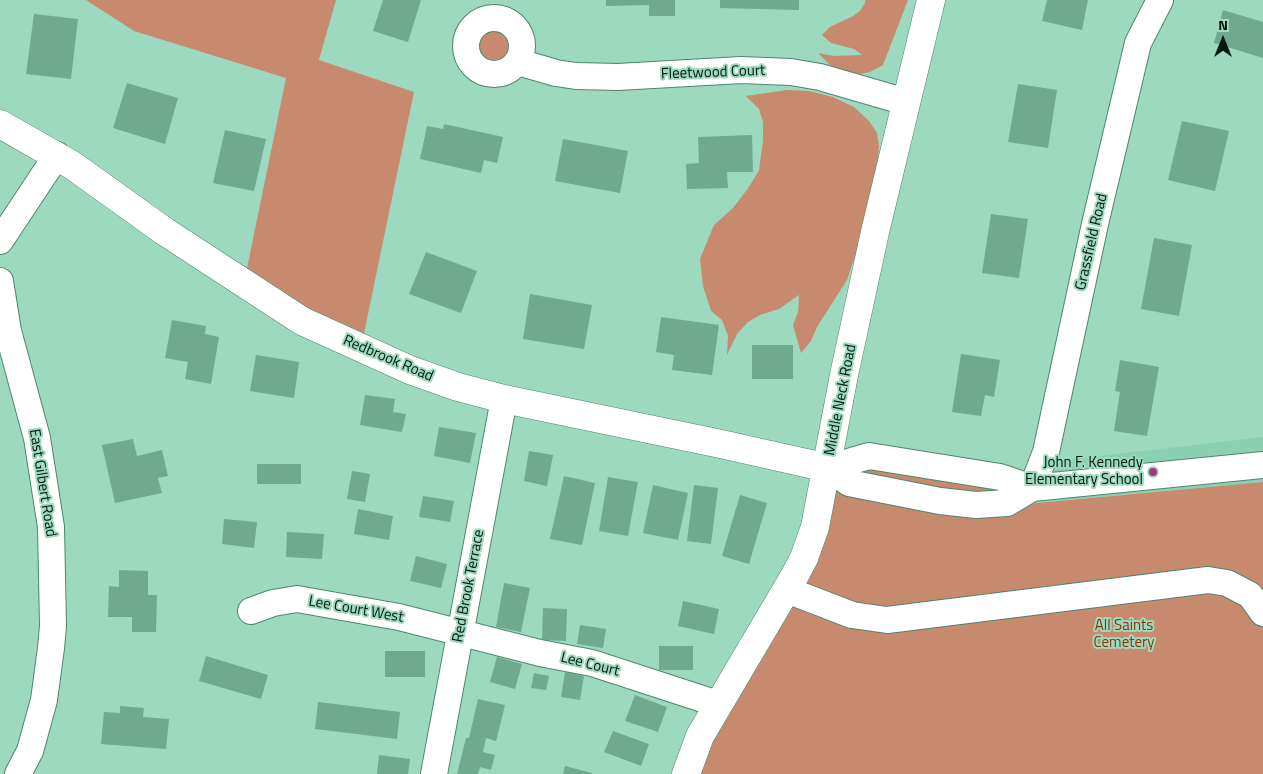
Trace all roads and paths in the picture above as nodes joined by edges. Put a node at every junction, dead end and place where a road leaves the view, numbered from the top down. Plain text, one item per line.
1 (931, 0) edge
2 (1160, 0) edge
3 (518, 62) dead end
4 (906, 102) junction
5 (0, 124) edge
6 (57, 155) junction
7 (0, 242) edge
8 (0, 280) edge
9 (504, 399) junction
10 (1263, 465) edge
11 (828, 468) junction
12 (1032, 488) junction
13 (787, 590) junction
14 (252, 611) dead end
15 (1263, 613) edge
16 (461, 633) junction
17 (718, 704) junction
18 (18, 774) edge
19 (434, 774) edge
20 (686, 774) edge

1 - 4 main road, Middle Neck Road
2 - 12 street, Grassfield Road
3 - 4 street, Fleetwood Court
4 - 11 main road, Middle Neck Road
5 - 6 main road, Redbrook Road
6 - 7 street
6 - 9 main road, Redbrook Road
8 - 18 street, East Gilbert Road
9 - 11 main road, Redbrook Road
9 - 16 street, Red Brook Terrace
10 - 12 street
11 - 12 street
11 - 13 main road, Middle Neck Road
13 - 15 street
13 - 17 main road, Middle Neck Road
14 - 16 street, Lee Court West
16 - 17 street, Lee Court
16 - 19 street, Red Brook Terrace
17 - 20 main road, Middle Neck Road

